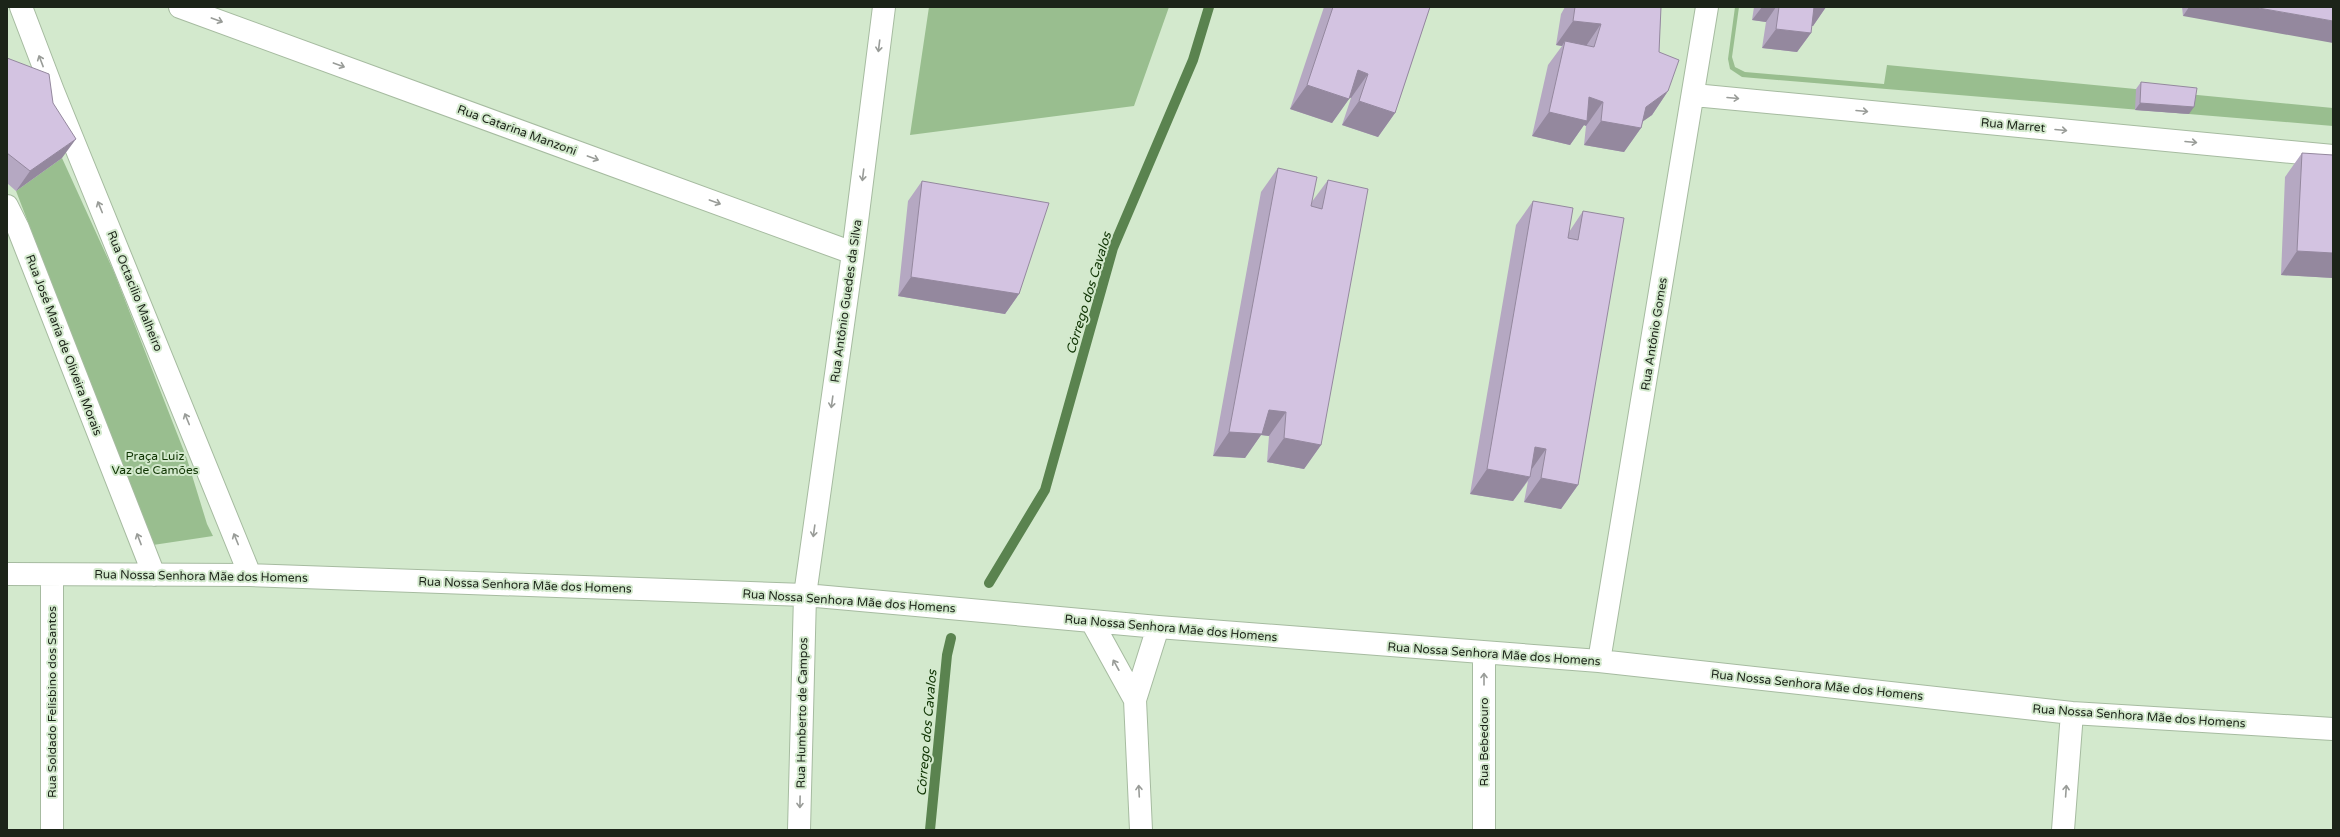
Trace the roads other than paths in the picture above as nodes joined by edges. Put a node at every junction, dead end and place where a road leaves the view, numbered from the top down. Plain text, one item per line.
1 (21, 7) edge
2 (180, 7) edge
3 (884, 7) edge
4 (1707, 7) edge
5 (27, 80) edge
6 (53, 90) junction
7 (1694, 95) junction
8 (2333, 156) edge
9 (7, 206) edge
10 (853, 253) junction
11 (7, 574) edge
12 (52, 575) junction
13 (154, 575) junction
14 (250, 575) junction
15 (805, 595) junction
16 (1092, 622) junction
17 (1158, 627) junction
18 (1484, 654) junction
19 (1599, 661) junction
20 (1135, 700) junction
21 (2072, 713) junction
22 (2333, 729) edge
23 (52, 830) edge
24 (799, 830) edge
25 (1141, 830) edge
26 (1484, 830) edge
27 (2063, 830) edge

6 -> 1 street, Rua Octacilio Malheiro
2 -> 10 street, Rua Catarina Manzoni
3 -> 10 street, Rua Antônio Guedes da Silva
4 - 7 street, Rua Antônio Gomes
5 - 6 street
14 -> 6 street, Rua Octacilio Malheiro
7 -> 8 street, Rua Marret
7 - 19 street, Rua Antônio Gomes
13 -> 9 street, Rua José Maria de Oliveira Morais
10 -> 15 street, Rua Antônio Guedes da Silva
11 - 12 street, Rua Nossa Senhora Mãe dos Homens
12 - 13 street, Rua Nossa Senhora Mãe dos Homens
12 - 23 street, Rua Soldado Felisbino dos Santos
13 - 14 street, Rua Nossa Senhora Mãe dos Homens
14 - 15 street, Rua Nossa Senhora Mãe dos Homens
15 - 16 street, Rua Nossa Senhora Mãe dos Homens
15 -> 24 street, Rua Humberto de Campos
16 - 17 street, Rua Nossa Senhora Mãe dos Homens
20 -> 16 street
17 - 18 street, Rua Nossa Senhora Mãe dos Homens
17 - 20 street
18 - 19 street, Rua Nossa Senhora Mãe dos Homens
26 -> 18 street, Rua Bebedouro
19 - 21 street, Rua Nossa Senhora Mãe dos Homens
25 -> 20 street
21 - 22 street, Rua Nossa Senhora Mãe dos Homens
27 -> 21 street

